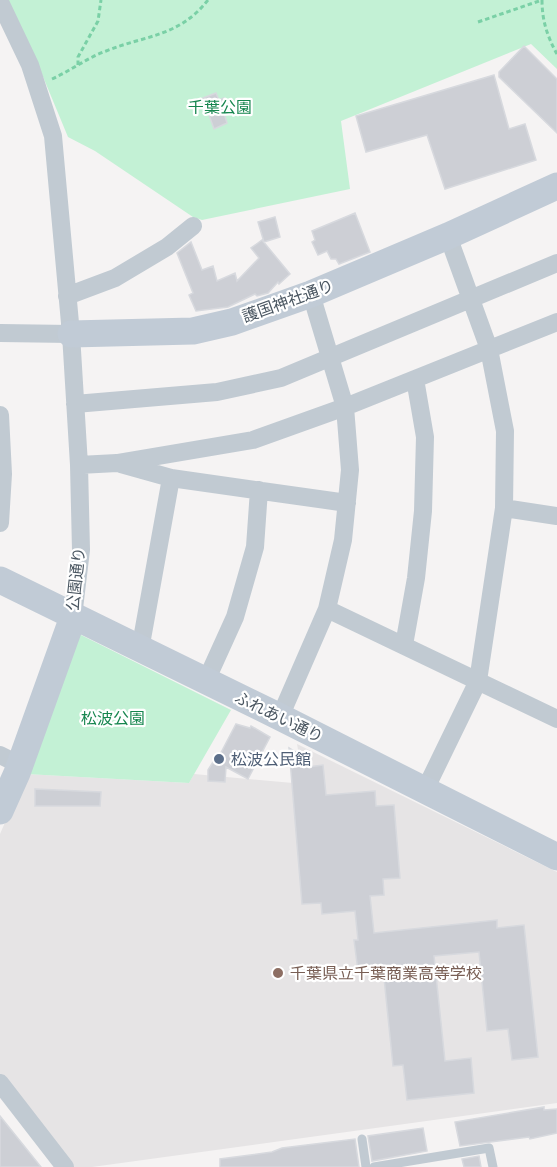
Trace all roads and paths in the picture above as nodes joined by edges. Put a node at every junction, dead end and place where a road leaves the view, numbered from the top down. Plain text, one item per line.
1 (101, 0) edge
2 (208, 0) edge
3 (542, 0) edge
4 (0, 2) edge
5 (478, 22) dead end
6 (557, 54) edge
7 (78, 65) junction
8 (36, 85) junction
9 (557, 186) edge
10 (193, 226) dead end
11 (448, 236) junction
12 (557, 263) edge
13 (311, 294) junction
14 (67, 296) junction
15 (470, 299) junction
16 (557, 322) edge
17 (0, 333) edge
18 (71, 334) junction
19 (489, 349) junction
20 (331, 357) junction
21 (415, 379) junction
22 (75, 405) junction
23 (345, 407) junction
24 (0, 415) edge
25 (117, 463) junction
26 (79, 465) junction
27 (171, 478) junction
28 (259, 490) junction
29 (347, 503) junction
30 (504, 508) junction
31 (557, 516) edge
32 (0, 523) edge
33 (0, 580) edge
34 (327, 609) junction
35 (73, 617) junction
36 (404, 645) junction
37 (140, 650) junction
38 (207, 681) junction
39 (478, 681) junction
40 (280, 717) junction
41 (557, 719) edge
42 (10, 760) edge
43 (425, 790) junction
44 (0, 811) edge
45 (557, 858) edge
46 (0, 1083) edge
47 (362, 1139) dead end
48 (65, 1167) edge
49 (366, 1167) edge
50 (374, 1167) edge
51 (493, 1167) edge

1 - 7 path
2 - 7 path
3 - 5 path
3 - 6 path
4 - 8 street, 公園通り
7 - 8 path
8 - 14 street, 公園通り
9 - 11 street, 護国神社通り
10 - 14 street
11 - 13 street, 護国神社通り
11 - 15 street
12 - 15 street
13 - 18 street, 護国神社通り
13 - 20 street
14 - 18 street, 公園通り
15 - 19 street
15 - 20 street
16 - 19 street
17 - 18 street, 護国神社通り
18 - 22 street, 公園通り
19 - 21 street
19 - 30 street
20 - 22 street
20 - 23 street
21 - 23 street
21 - 36 street
22 - 26 street, 公園通り
23 - 25 street
23 - 29 street
24 - 32 street
25 - 26 street
25 - 27 street
26 - 35 street, 公園通り
27 - 28 street
27 - 37 street
28 - 29 street
28 - 38 street
29 - 34 street
30 - 31 street
30 - 39 street
33 - 35 street, ふれあい通り
34 - 36 street
34 - 40 street
35 - 37 street, ふれあい通り
35 - 42 street, 公園通り
36 - 39 street
37 - 38 street, ふれあい通り
38 - 40 street, ふれあい通り
39 - 41 street
39 - 43 street
40 - 43 street, ふれあい通り
42 - 44 street, 公園通り
43 - 45 street, ふれあい通り
46 - 48 street
47 - 49 lane
50 - 51 lane

